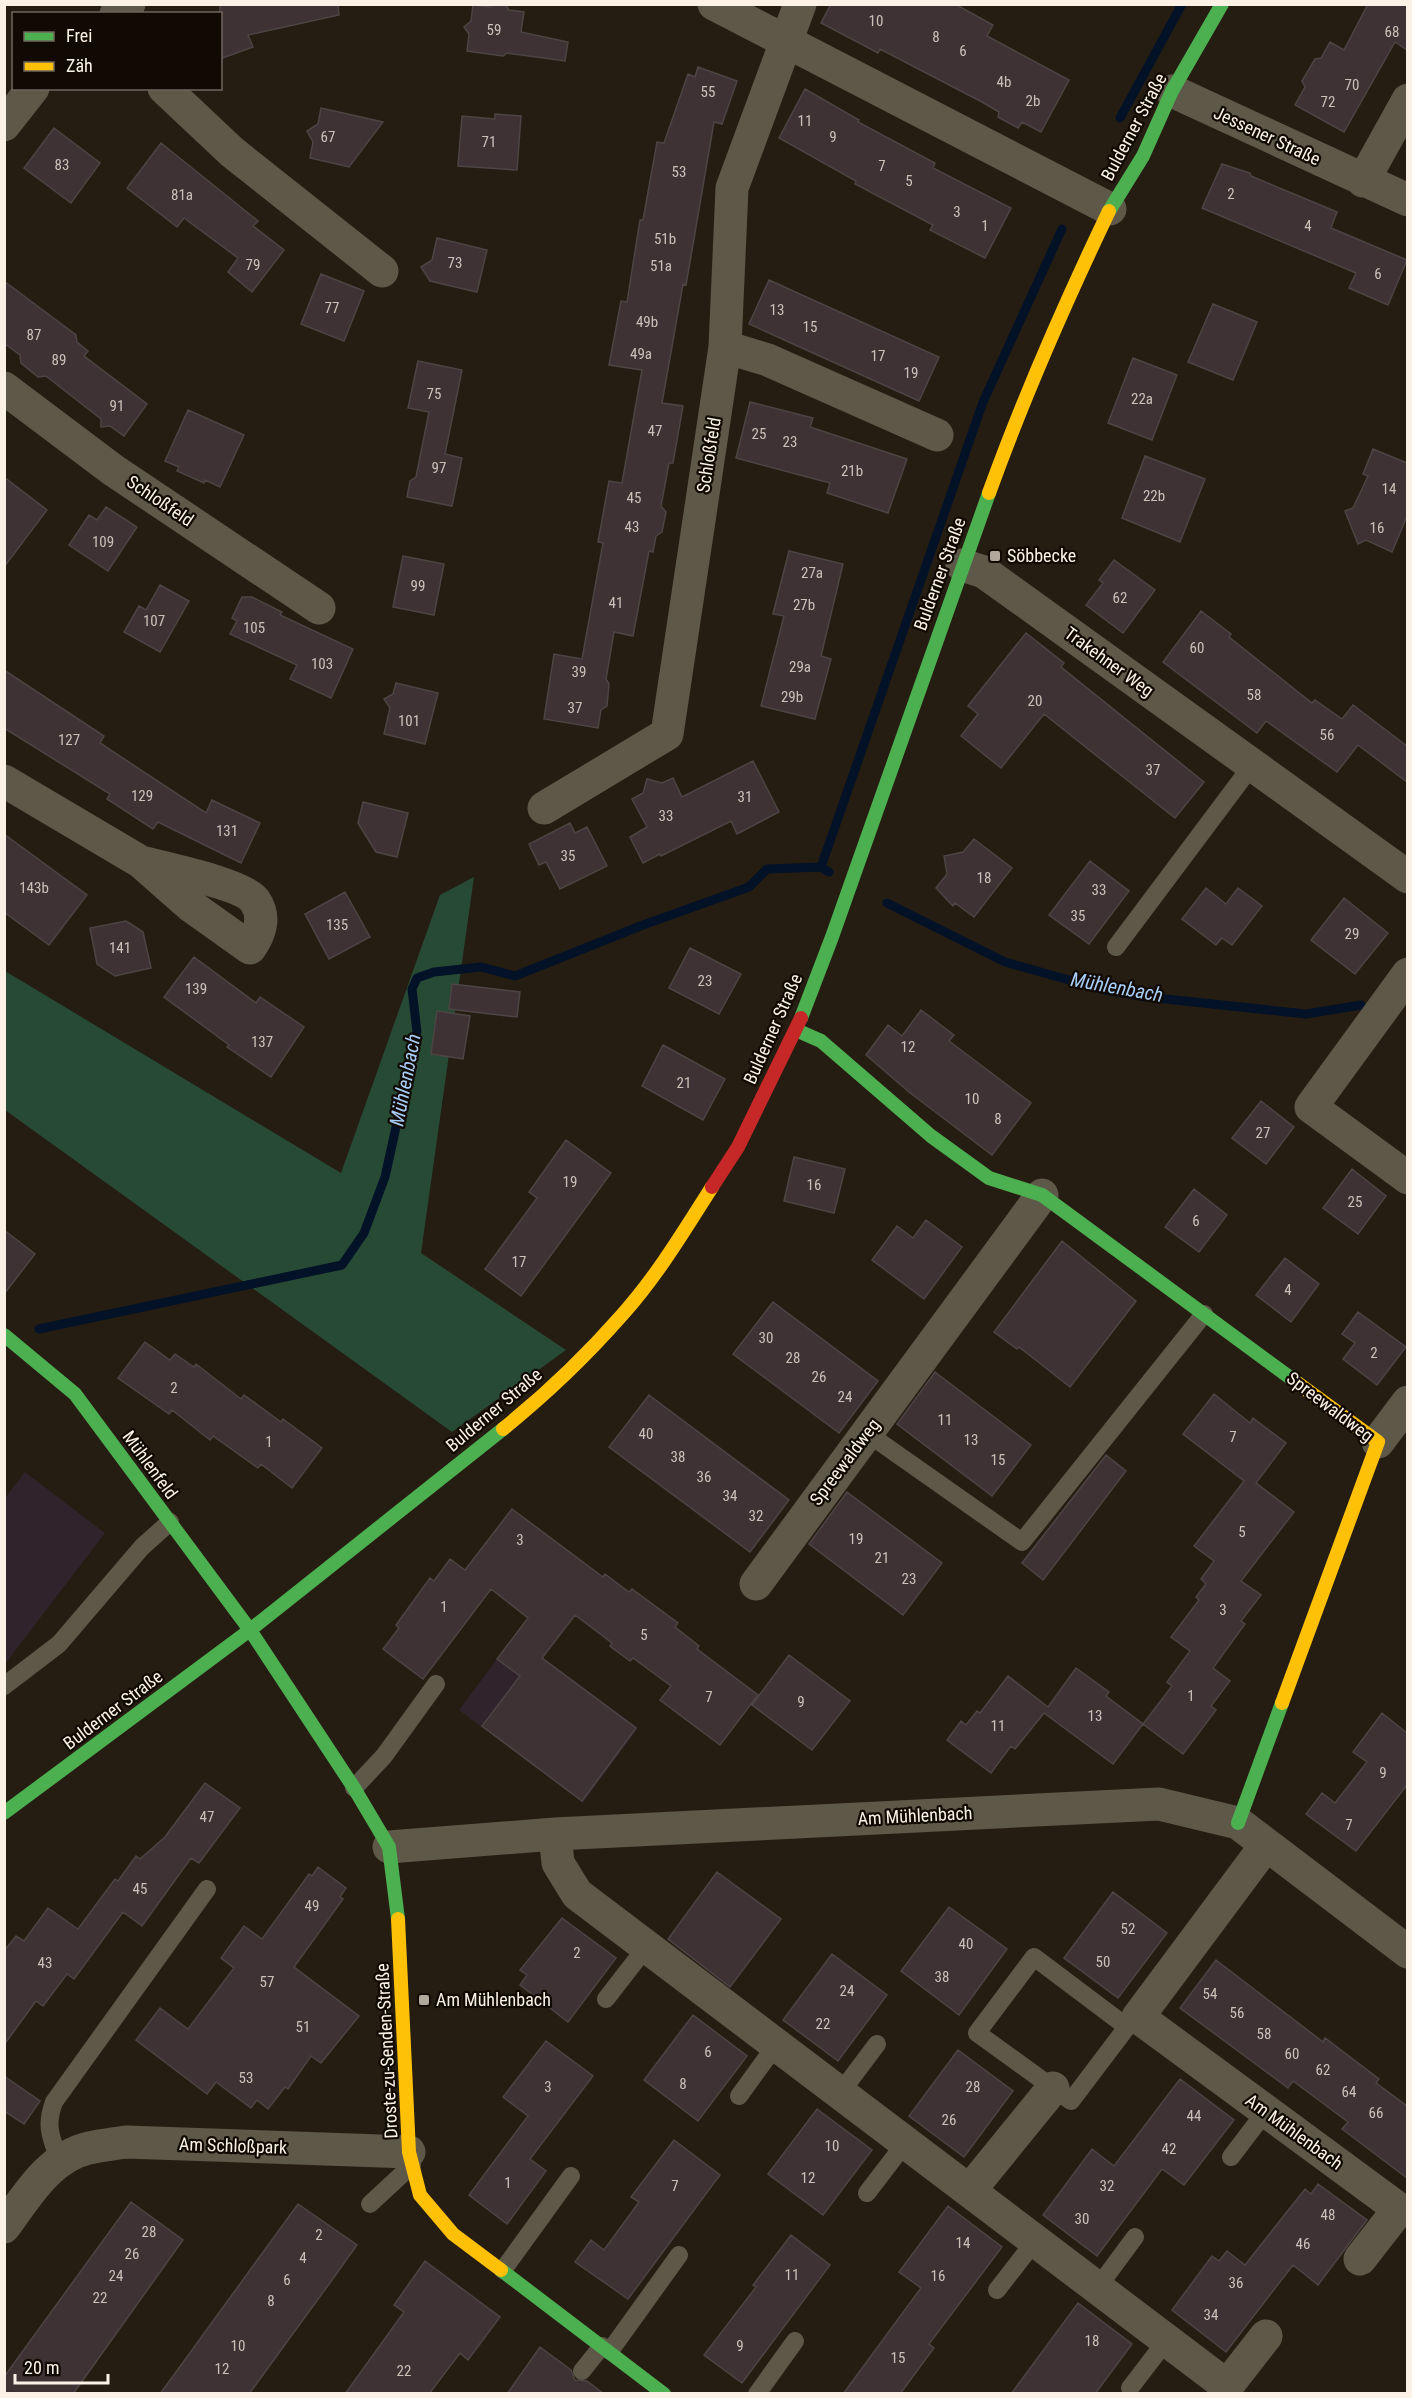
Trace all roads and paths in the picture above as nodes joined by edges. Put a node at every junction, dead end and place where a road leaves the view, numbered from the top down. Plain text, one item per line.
1 (714, 4) edge
2 (800, 4) edge
3 (1222, 4) edge
4 (786, 41) junction
5 (31, 90) edge
6 (166, 90) edge
7 (1172, 91) junction
8 (1407, 100) edge
9 (4, 125) edge
10 (1363, 181) junction
11 (1407, 200) edge
12 (1110, 209) junction
13 (382, 271) dead end
14 (725, 347) junction
15 (4, 388) edge
16 (937, 435) dead end
17 (962, 565) junction
18 (319, 608) dead end
19 (1253, 764) junction
20 (4, 781) edge
21 (544, 808) dead end
22 (141, 862) dead end
23 (1407, 877) edge
24 (1116, 947) dead end
25 (1407, 974) edge
26 (796, 1030) junction
27 (1407, 1178) edge
28 (1042, 1195) junction
29 (1204, 1314) junction
30 (4, 1335) edge
31 (1407, 1402) edge
32 (867, 1433) junction
33 (1378, 1442) junction
34 (170, 1522) junction
35 (756, 1584) dead end
36 (250, 1630) junction
37 (436, 1684) dead end
38 (4, 1686) edge
39 (354, 1788) junction
40 (4, 1814) edge
41 (1238, 1824) junction
42 (555, 1834) junction
43 (1266, 1845) junction
44 (389, 1847) junction
45 (207, 1889) dead end
46 (647, 1946) junction
47 (1407, 1952) edge
48 (606, 1999) dead end
49 (1132, 2022) junction
50 (877, 2043) dead end
51 (776, 2044) junction
52 (1053, 2088) junction
53 (841, 2092) junction
54 (739, 2096) dead end
55 (1266, 2111) junction
56 (906, 2142) junction
57 (1231, 2157) dead end
58 (411, 2158) junction
59 (59, 2160) junction
60 (571, 2176) dead end
61 (970, 2190) junction
62 (867, 2193) dead end
63 (370, 2204) dead end
64 (4, 2227) edge
65 (1135, 2237) dead end
66 (1035, 2241) junction
67 (679, 2255) dead end
68 (1360, 2259) dead end
69 (503, 2270) junction
70 (1098, 2288) junction
71 (997, 2290) dead end
72 (1266, 2336) dead end
73 (795, 2341) dead end
74 (1166, 2341) junction
75 (606, 2348) junction
76 (582, 2371) dead end
77 (1130, 2388) dead end
78 (664, 2394) edge
79 (757, 2394) edge

1 - 4 street
2 - 4 street, Schloßfeld
3 - 7 street, Bulderner Straße
4 - 12 street
4 - 14 street, Schloßfeld
5 - 9 street
6 - 13 street
7 - 10 street, Jessener Straße
7 - 12 street, Bulderner Straße
8 - 10 street
10 - 11 street, Jessener Straße
12 - 17 street, Bulderner Straße
14 - 16 street
14 - 21 street, Schloßfeld
15 - 18 street, Schloßfeld
17 - 19 street, Trakehner Weg
17 - 26 street, Bulderner Straße
19 - 23 street, Trakehner Weg
19 - 24 lane
20 - 22 street
25 - 27 street
26 - 28 street, Spreewaldweg
26 - 36 street, Bulderner Straße
28 - 29 street, Spreewaldweg
28 - 32 street, Spreewaldweg
29 - 32 lane
29 - 33 street, Spreewaldweg
30 - 34 street, Mühlenfeld
31 - 33 street
32 - 35 street, Spreewaldweg
33 - 41 street, Spreewaldweg
34 - 36 street, Mühlenfeld
34 - 38 lane
36 - 39 street, Droste-zu-Senden-Straße
36 - 40 street, Bulderner Straße
37 - 39 lane
39 - 44 street, Droste-zu-Senden-Straße
41 - 42 street, Am Mühlenbach
41 - 43 street, Am Mühlenbach
42 - 44 street, Am Mühlenbach
42 - 46 street
43 - 47 street, Am Mühlenbach
43 - 49 street, Am Mühlenbach
44 - 58 street, Droste-zu-Senden-Straße
45 - 59 lane
46 - 48 lane
46 - 51 street
49 - 52 lane, Am Mühlenbach
49 - 52 lane, Am Mühlenbach
49 - 55 street, Am Mühlenbach
50 - 53 lane
51 - 53 street
51 - 54 lane
52 - 61 street
53 - 56 street
55 - 57 lane
55 - 68 street, Am Mühlenbach
56 - 61 street
56 - 62 lane
58 - 59 street, Am Schloßpark
58 - 63 lane
58 - 69 street, Droste-zu-Senden-Straße
59 - 64 street, Am Schloßpark
60 - 69 lane
61 - 66 street
65 - 70 lane
66 - 70 street
66 - 71 lane
67 - 75 lane
69 - 75 street, Droste-zu-Senden-Straße
70 - 74 street
72 - 74 street
73 - 79 lane
74 - 77 lane
75 - 76 lane
75 - 78 street, Droste-zu-Senden-Straße

